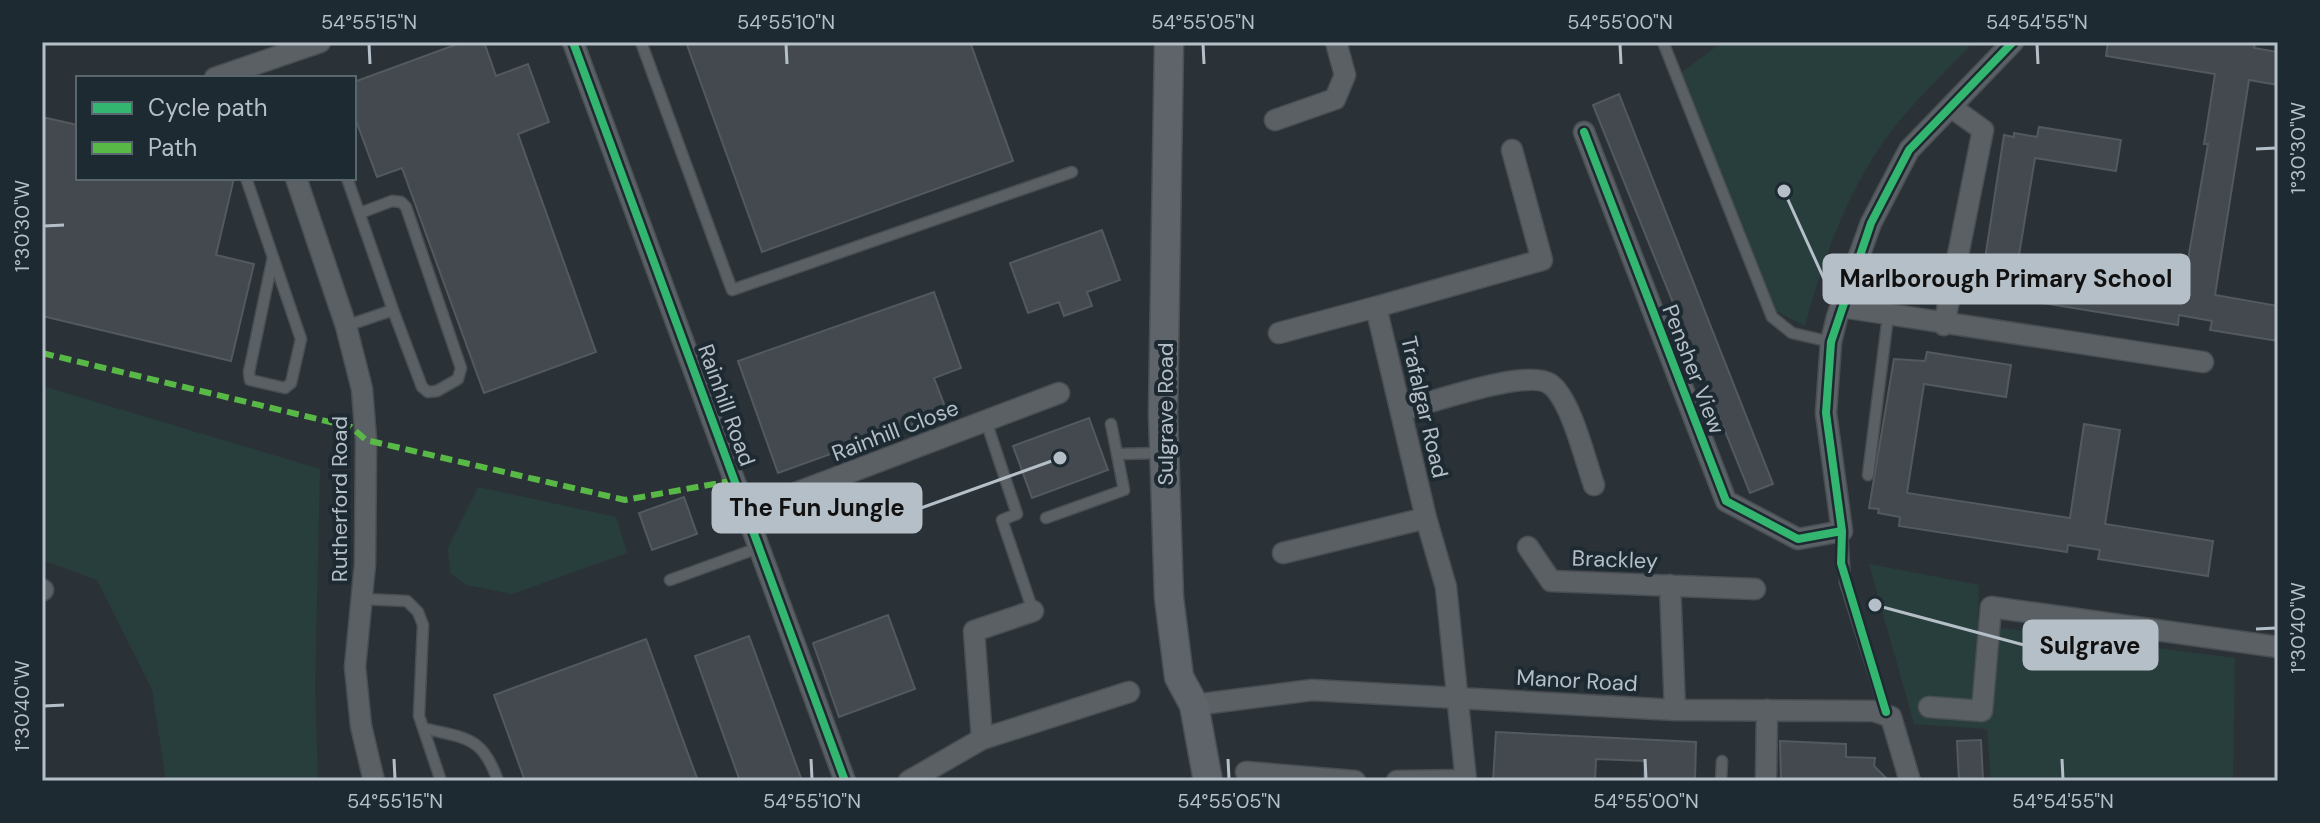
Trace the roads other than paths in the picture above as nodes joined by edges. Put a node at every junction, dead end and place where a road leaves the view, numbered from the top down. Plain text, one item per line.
1 (320, 42) edge
2 (573, 42) edge
3 (641, 42) edge
4 (1169, 42) edge
5 (1336, 42) edge
6 (1663, 42) edge
7 (2013, 42) edge
8 (260, 71) edge
9 (228, 76) edge
10 (1951, 107) junction
11 (1275, 120) dead end
12 (1584, 132) dead end
13 (1512, 150) dead end
14 (1072, 172) dead end
15 (247, 180) edge
16 (297, 180) edge
17 (348, 180) edge
18 (360, 213) junction
19 (273, 257) junction
20 (1376, 307) junction
21 (1842, 307) junction
22 (393, 310) junction
23 (1888, 316) junction
24 (1944, 325) junction
25 (346, 326) junction
26 (1279, 333) dead end
27 (1831, 342) junction
28 (2203, 362) dead end
29 (1059, 393) dead end
30 (1402, 410) junction
31 (986, 421) junction
32 (1111, 424) dead end
33 (1164, 452) junction
34 (1117, 454) junction
35 (1868, 475) dead end
36 (1594, 485) dead end
37 (748, 511) junction
38 (1046, 518) dead end
39 (1426, 518) junction
40 (1842, 531) junction
41 (761, 547) junction
42 (1528, 547) dead end
43 (1283, 553) dead end
44 (670, 580) dead end
45 (1670, 585) junction
46 (1755, 589) dead end
47 (362, 599) junction
48 (1033, 611) joint
49 (2278, 647) edge
50 (1129, 692) dead end
51 (1458, 698) junction
52 (1194, 705) junction
53 (1929, 707) dead end
54 (1675, 710) junction
55 (1767, 710) junction
56 (1886, 712) junction
57 (423, 728) junction
58 (982, 739) junction
59 (1722, 761) dead end
60 (1246, 772) dead end
61 (374, 781) edge
62 (441, 781) edge
63 (498, 781) edge
64 (845, 781) edge
65 (909, 781) edge
66 (1208, 781) edge
67 (1355, 781) edge
68 (1397, 781) edge
69 (1466, 781) edge
70 (1721, 781) edge
71 (1766, 781) edge
72 (1910, 781) edge

1 - 8 street
2 - 37 street, Rainhill Road
3 - 14 lane
4 - 33 street, Sulgrave Road
5 - 11 street
6 - 27 lane
7 - 10 street
8 - 9 street
10 - 21 street
10 - 24 street
12 - 40 street, Pensher View
13 - 20 street
15 - 19 lane
16 - 25 street, Rutherford Road
17 - 18 lane
18 - 22 lane
18 - 22 lane
19 - 19 lane
20 - 26 street
20 - 30 street, Trafalgar Road
21 - 23 street
21 - 27 street
22 - 25 lane
23 - 24 street
23 - 35 lane
24 - 28 street
25 - 47 street, Rutherford Road
27 - 40 street
29 - 31 street, Rainhill Close
30 - 36 street
30 - 39 street, Trafalgar Road
31 - 37 street, Rainhill Close
31 - 48 lane
32 - 34 lane
33 - 34 lane
33 - 52 street, Sulgrave Road
34 - 38 lane
37 - 41 street, Rainhill Road
39 - 43 street
39 - 51 street, Trafalgar Road
40 - 56 lane
41 - 44 lane
41 - 64 street, Rainhill Road
42 - 45 street, Brackley
45 - 46 street, Brackley
45 - 54 street, Brackley
47 - 57 lane
47 - 61 street, Rutherford Road
48 - 58 street
49 - 53 street
50 - 58 street
51 - 52 street, Manor Road
51 - 54 street, Manor Road
51 - 69 street, Trafalgar Road
52 - 66 street, Sulgrave Road
54 - 55 street, Manor Road
55 - 56 street, Manor Road
55 - 71 street
56 - 72 street
57 - 62 lane
57 - 63 lane
58 - 65 street
59 - 70 lane
60 - 67 street
68 - 69 street

